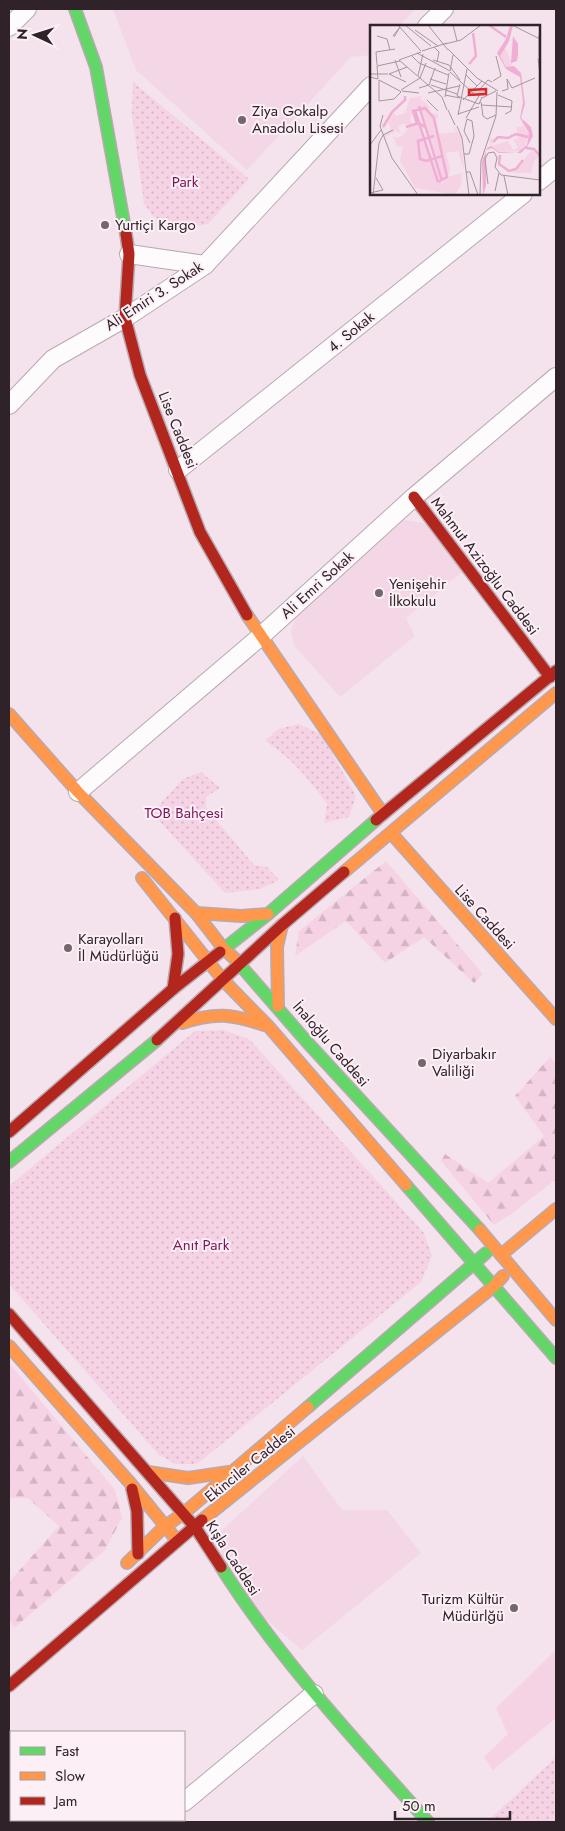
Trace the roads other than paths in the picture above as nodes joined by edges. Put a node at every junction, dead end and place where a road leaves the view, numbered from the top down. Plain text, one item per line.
1 (27, 9) edge
2 (74, 9) edge
3 (444, 9) edge
4 (429, 25) edge
5 (9, 27) edge
6 (370, 87) edge
7 (556, 167) edge
8 (540, 180) edge
9 (522, 195) edge
10 (128, 254) junction
11 (205, 265) junction
12 (125, 318) junction
13 (556, 377) edge
14 (9, 405) edge
15 (178, 470) junction
16 (414, 496) junction
17 (261, 636) junction
18 (553, 674) edge
19 (556, 693) edge
20 (9, 714) edge
21 (78, 792) junction
22 (383, 814) junction
23 (392, 834) junction
24 (124, 857) dead end
25 (136, 872) dead end
26 (196, 913) junction
27 (268, 914) junction
28 (175, 918) junction
29 (282, 925) junction
30 (223, 948) junction
31 (208, 960) junction
32 (241, 965) junction
33 (223, 980) junction
34 (173, 989) junction
35 (278, 1006) junction
36 (556, 1019) edge
37 (178, 1024) junction
38 (269, 1027) junction
39 (9, 1132) edge
40 (9, 1162) edge
41 (556, 1209) edge
42 (444, 1230) junction
43 (448, 1250) dead end
44 (498, 1251) junction
45 (473, 1264) junction
46 (511, 1268) junction
47 (444, 1271) dead end
48 (492, 1287) junction
49 (438, 1294) junction
50 (9, 1314) edge
51 (556, 1320) edge
52 (9, 1346) edge
53 (556, 1358) edge
54 (148, 1472) junction
55 (231, 1472) junction
56 (131, 1484) junction
57 (184, 1513) junction
58 (164, 1527) junction
59 (195, 1527) junction
60 (181, 1544) junction
61 (138, 1554) junction
62 (206, 1566) dead end
63 (116, 1572) dead end
64 (241, 1599) junction
65 (9, 1686) edge
66 (314, 1694) junction
67 (185, 1801) edge
68 (428, 1822) edge

1 - 5 street
2 - 10 street, Lise Caddesi
3 - 4 street
6 - 11 street, Ali Emiri 3. Sokak
7 - 8 street
9 - 15 street, 4. Sokak
10 - 11 street
10 - 12 street, Lise Caddesi
11 - 12 street, Ali Emiri 3. Sokak
12 - 14 street, Ali Emiri 3. Sokak
12 - 15 street, Lise Caddesi
13 - 16 street, Ali Emri Sokak
15 - 17 street, Lise Caddesi
16 - 17 street, Ali Emri Sokak
16 - 18 street, Mahmut Azizoğlu Caddesi
17 - 21 street, Ali Emri Sokak
17 - 22 street, Lise Caddesi
18 - 22 street
19 - 23 street
20 - 21 street
21 - 24 street
21 - 26 street, İnaloğlu Caddesi
22 - 27 street
23 - 29 street
23 - 36 street, Lise Caddesi
25 - 28 street
26 - 27 street
26 - 30 street, İnaloğlu Caddesi
27 - 30 street
28 - 31 street
28 - 34 street
29 - 32 street
29 - 35 street
30 - 31 street
30 - 32 street, İnaloğlu Caddesi
31 - 33 street
31 - 34 street
32 - 33 street
32 - 35 street, İnaloğlu Caddesi
33 - 37 street
33 - 38 street
34 - 39 street
35 - 44 street, İnaloğlu Caddesi
37 - 38 street
37 - 40 street
38 - 42 street
41 - 44 street, Ekinciler Caddesi
42 - 43 street
42 - 45 street
44 - 45 street, Ekinciler Caddesi
44 - 46 street, İnaloğlu Caddesi
45 - 48 street
45 - 49 street, Ekinciler Caddesi
46 - 48 street, Ekinciler Caddesi
46 - 51 street, İnaloğlu Caddesi
47 - 49 street
48 - 53 street
48 - 59 street, Ekinciler Caddesi
49 - 55 street, Ekinciler Caddesi
50 - 54 street, Kışla Caddesi
52 - 56 street
54 - 55 street
54 - 57 street, Kışla Caddesi
55 - 57 street, Ekinciler Caddesi
56 - 58 street
56 - 61 street
57 - 58 street, Ekinciler Caddesi
57 - 59 street, Kışla Caddesi
58 - 60 street
58 - 61 street, Ekinciler Caddesi
59 - 60 street, Ekinciler Caddesi
59 - 64 street, Kışla Caddesi
60 - 65 street, Ekinciler Caddesi
61 - 63 street, Ekinciler Caddesi
62 - 64 street
64 - 66 street, Kışla Caddesi
66 - 67 street
66 - 68 street, Kışla Caddesi

